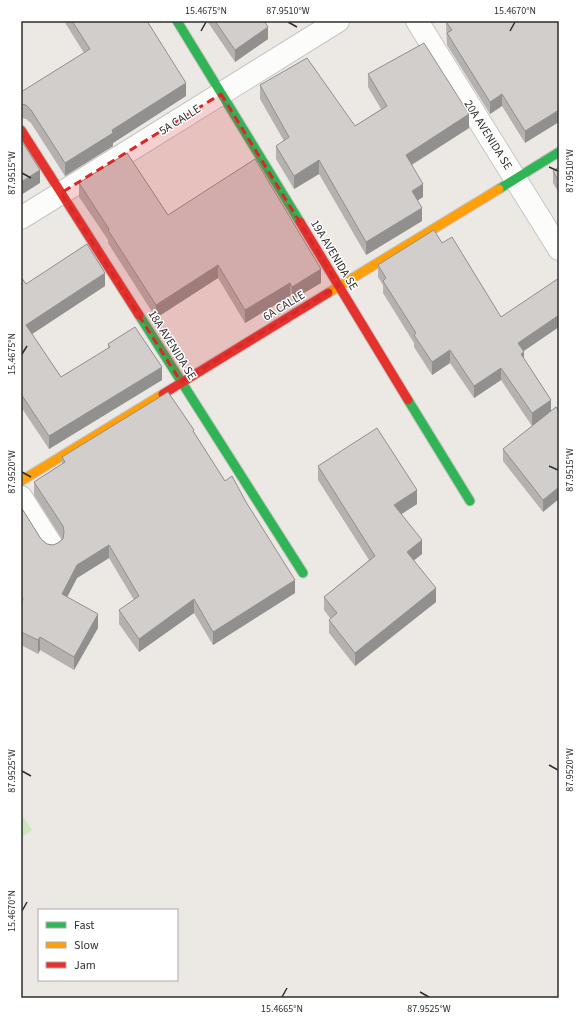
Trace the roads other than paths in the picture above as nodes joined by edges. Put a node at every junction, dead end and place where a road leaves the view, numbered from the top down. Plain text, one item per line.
1 (177, 21) edge
2 (338, 21) edge
3 (417, 21) edge
4 (221, 94) junction
5 (21, 130) edge
6 (559, 152) edge
7 (515, 178) junction
8 (61, 193) junction
9 (21, 218) edge
10 (559, 250) edge
11 (339, 286) junction
12 (181, 382) junction
13 (21, 481) edge
14 (21, 497) edge
15 (470, 501) dead end
16 (52, 546) edge
17 (303, 574) dead end

1 - 4 street, 19A AVENIDA SE
2 - 4 street, 5A CALLE
3 - 7 street, 20A AVENIDA SE
4 - 8 street, 5A CALLE
4 - 11 street, 19A AVENIDA SE
5 - 8 street, 18A AVENIDA SE
6 - 7 street, 6A CALLE
7 - 10 street, 20A AVENIDA SE
7 - 11 street, 6A CALLE
8 - 9 street, 5A CALLE
8 - 12 street, 18A AVENIDA SE
11 - 12 street, 6A CALLE
11 - 15 street, 19A AVENIDA SE
12 - 13 street, 6A CALLE
12 - 17 street, 18A AVENIDA SE
14 - 16 street

